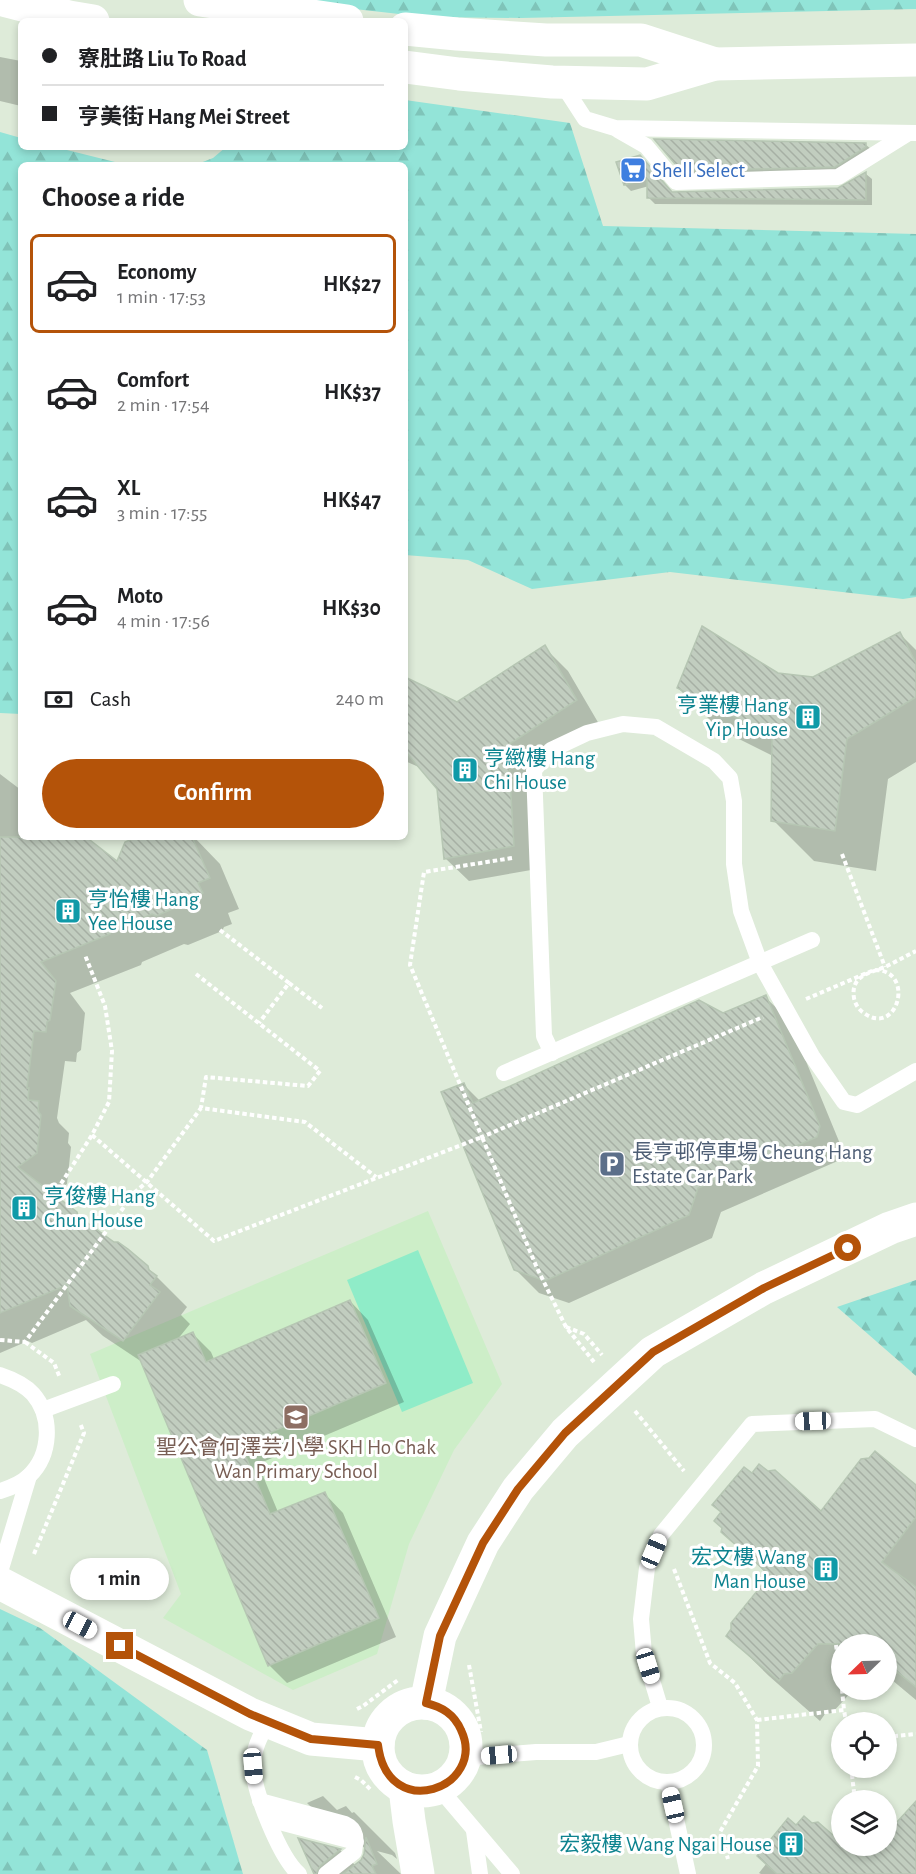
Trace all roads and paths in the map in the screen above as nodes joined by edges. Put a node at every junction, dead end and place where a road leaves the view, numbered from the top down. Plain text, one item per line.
1 (3, 0) edge
2 (200, 0) edge
3 (75, 18) edge
4 (326, 18) edge
5 (408, 29) edge
6 (916, 60) edge
7 (715, 64) junction
8 (408, 67) edge
9 (561, 82) junction
10 (615, 128) junction
11 (912, 133) edge
12 (537, 854) junction
13 (842, 854) dead end
14 (220, 930) dead end
15 (812, 940) dead end
16 (916, 951) edge
17 (86, 955) dead end
18 (760, 963) junction
19 (885, 967) junction
20 (196, 974) dead end
21 (289, 982) junction
22 (798, 1003) dead end
23 (322, 1008) dead end
24 (765, 1017) dead end
25 (259, 1023) junction
26 (552, 1053) junction
27 (916, 1071) edge
28 (504, 1073) dead end
29 (201, 1108) junction
30 (92, 1135) junction
31 (482, 1137) junction
32 (377, 1177) junction
33 (147, 1182) junction
34 (57, 1190) dead end
35 (916, 1219) edge
36 (537, 1268) dead end
37 (566, 1327) dead end
38 (0, 1340) edge
39 (606, 1360) dead end
40 (0, 1375) edge
41 (113, 1384) dead end
42 (43, 1410) junction
43 (84, 1433) dead end
44 (916, 1439) edge
45 (678, 1463) dead end
46 (691, 1463) dead end
47 (684, 1471) junction
48 (29, 1476) junction
49 (676, 1479) dead end
50 (0, 1491) edge
51 (661, 1535) junction
52 (31, 1559) dead end
53 (0, 1572) edge
54 (0, 1583) edge
55 (468, 1658) dead end
56 (399, 1679) dead end
57 (843, 1700) edge
58 (426, 1703) junction
59 (660, 1707) junction
60 (354, 1709) dead end
61 (844, 1710) joint
62 (757, 1720) junction
63 (268, 1722) junction
64 (916, 1734) edge
65 (897, 1736) edge
66 (629, 1744) junction
67 (378, 1745) junction
68 (473, 1758) junction
69 (668, 1782) junction
70 (405, 1788) junction
71 (438, 1788) junction
72 (261, 1801) junction
73 (268, 1819) junction
74 (474, 1830) junction
75 (356, 1842) junction
76 (728, 1859) dead end
77 (299, 1874) edge
78 (326, 1874) edge
79 (418, 1874) edge
80 (480, 1874) edge
81 (512, 1874) edge
82 (688, 1874) edge

1 - 3 street
2 - 4 street
5 - 7 street
6 - 7 street
7 - 9 street
8 - 9 street
9 - 10 lane
10 - 11 lane
10 - 11 lane
12 - 18 lane
12 - 26 lane
12 - 31 path
13 - 19 path
14 - 21 path
15 - 18 lane
16 - 19 path
17 - 30 path
18 - 26 lane
18 - 27 lane
19 - 22 path
20 - 25 path
21 - 23 path
21 - 25 path
24 - 31 path
25 - 29 path
26 - 28 lane
29 - 32 path
29 - 33 path
30 - 33 path
30 - 34 path
31 - 32 path
31 - 36 path
32 - 33 path
33 - 38 path
35 - 58 street
37 - 39 path
40 - 42 lane
41 - 42 lane
42 - 48 lane
43 - 52 path
44 - 51 lane
45 - 47 path
46 - 47 path
47 - 49 path
48 - 50 lane
48 - 53 lane
51 - 59 lane
51 - 62 path
54 - 63 street
55 - 68 path
56 - 60 path
57 - 61 path
58 - 67 street
58 - 68 street
59 - 66 lane
59 - 69 lane
61 - 62 path
62 - 76 path
63 - 67 street
63 - 72 lane
64 - 65 path
66 - 68 lane
66 - 69 lane
67 - 70 street
68 - 71 street
69 - 82 lane
70 - 71 street
70 - 79 street
71 - 74 lane
72 - 73 lane
72 - 75 lane
73 - 75 lane
73 - 77 lane
74 - 80 lane
74 - 81 lane
75 - 78 lane

